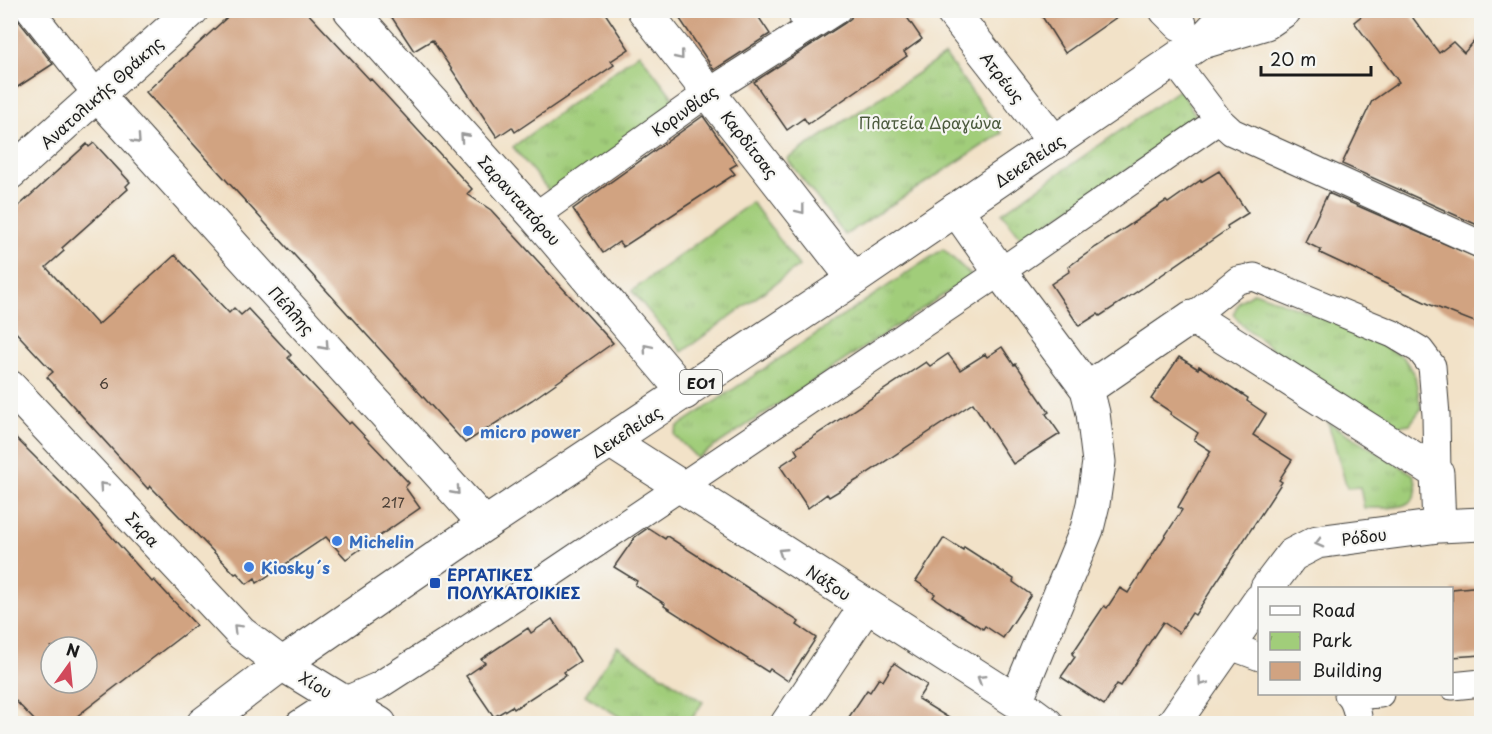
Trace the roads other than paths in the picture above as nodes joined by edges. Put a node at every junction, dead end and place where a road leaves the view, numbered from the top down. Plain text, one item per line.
1 (30, 10) edge
2 (192, 10) edge
3 (350, 10) edge
4 (644, 10) edge
5 (837, 10) edge
6 (951, 10) edge
7 (1231, 10) edge
8 (1285, 10) edge
9 (800, 21) edge
10 (1182, 26) edge
11 (1174, 61) junction
12 (709, 92) junction
13 (98, 96) junction
14 (1219, 120) junction
15 (1055, 143) junction
16 (10, 173) edge
17 (956, 209) junction
18 (535, 216) junction
19 (1482, 245) edge
20 (1000, 272) junction
21 (854, 279) junction
22 (1192, 317) junction
23 (10, 387) edge
24 (1087, 389) junction
25 (685, 393) junction
26 (610, 441) junction
27 (1437, 473) junction
28 (681, 487) junction
29 (485, 524) junction
30 (1482, 524) edge
31 (1439, 526) junction
32 (1268, 587) edge
33 (1258, 603) edge
34 (866, 606) junction
35 (1228, 645) junction
36 (1258, 656) edge
37 (282, 664) junction
38 (1482, 683) edge
39 (1453, 686) edge
40 (1349, 695) edge
41 (344, 701) junction
42 (1016, 701) junction
43 (203, 723) edge
44 (299, 723) edge
45 (380, 723) edge
46 (787, 723) edge
47 (1047, 723) edge
48 (1173, 723) edge
49 (1359, 723) edge

1 - 13 street
2 - 13 street, Ανατολικής Θράκης
18 -> 3 street, Σαρανταπόρου
4 -> 12 street, Καρδίτσας
5 - 9 street, Κορινθίας
6 - 15 street, Ατρέως
7 - 10 street, Δεκελείας / ΕΟ1
8 - 10 street, Δεκελείας / ΕΟ1
9 - 12 street, Κορινθίας
10 - 11 street, Δεκελείας / ΕΟ1
11 - 14 street
11 - 15 street, Δεκελείας / ΕΟ1
12 - 18 street, Κορινθίας
12 -> 21 street, Καρδίτσας
13 - 16 street, Ανατολικής Θράκης
13 -> 29 street, Πέλλης
14 - 19 street
14 - 20 street
15 - 17 street, Δεκελείας / ΕΟ1
17 - 20 street
17 - 21 street, Δεκελείας / ΕΟ1
25 -> 18 street, Σαρανταπόρου
20 - 24 street
20 - 28 street
21 - 25 street, Δεκελείας / ΕΟ1
22 - 24 street
22 - 27 street
22 - 27 street
37 -> 23 street, Σκρα
24 - 42 street
25 - 26 street, Δεκελείας / ΕΟ1
26 - 28 street, Νάξου
26 - 29 street, Δεκελείας / ΕΟ1
27 - 31 street
34 -> 28 street, Νάξου
28 - 41 street
29 - 37 street, Δεκελείας / ΕΟ1
30 - 31 street, Ρόδου
31 -> 32 street, Ρόδου
33 - 35 street
42 -> 34 street, Νάξου
34 - 46 street
35 - 36 street
35 -> 48 street
37 - 41 street, Χίου
37 - 43 street, Δεκελείας / ΕΟ1
38 - 39 street
40 - 49 street
41 - 44 street
41 - 45 street, Χίου
42 - 47 street, Νάξου

